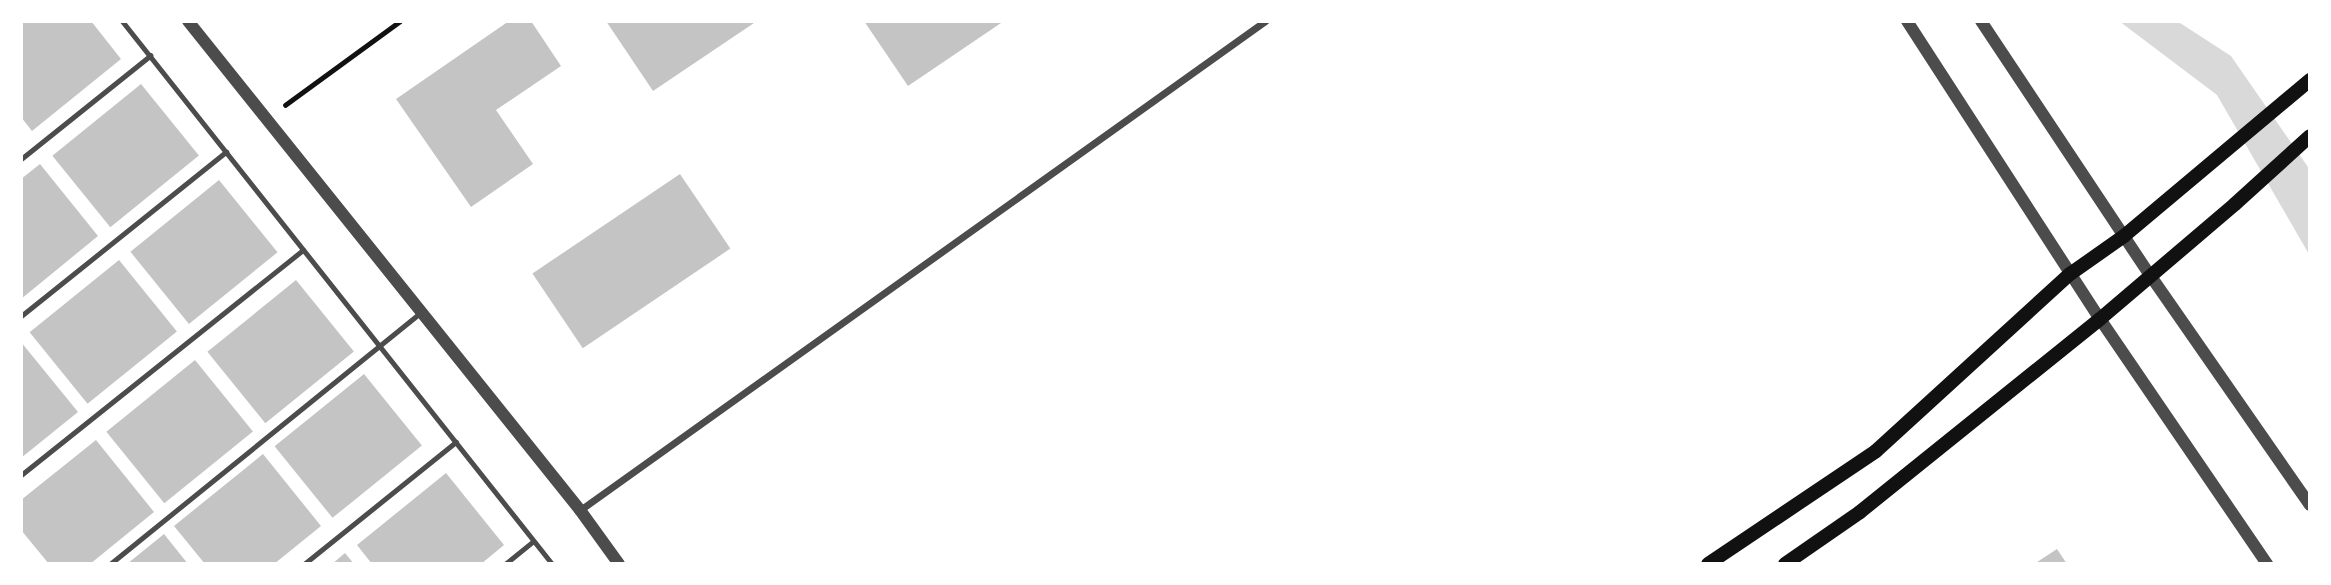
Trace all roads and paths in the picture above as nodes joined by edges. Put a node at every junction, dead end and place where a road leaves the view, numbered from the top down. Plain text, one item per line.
1 (122, 21) edge
2 (188, 21) edge
3 (400, 21) edge
4 (1265, 21) edge
5 (1907, 21) edge
6 (1981, 21) edge
7 (151, 55) junction
8 (2309, 81) edge
9 (266, 118) junction
10 (2310, 136) edge
11 (226, 152) junction
12 (21, 159) edge
13 (2124, 236) junction
14 (303, 250) junction
15 (2070, 274) junction
16 (2150, 275) junction
17 (421, 312) junction
18 (21, 316) edge
19 (2099, 318) junction
20 (380, 346) junction
21 (456, 442) junction
22 (21, 475) edge
23 (2310, 505) edge
24 (580, 510) junction
25 (533, 541) junction
26 (110, 564) edge
27 (304, 564) edge
28 (505, 564) edge
29 (552, 564) edge
30 (619, 564) edge
31 (1708, 564) edge
32 (1785, 564) edge
33 (2267, 564) edge

1 - 7 lane
2 - 9 street
3 - 9 path
4 - 24 street
5 - 15 street
6 - 13 street
7 - 11 lane
7 - 12 lane
8 - 13 main road
9 - 17 street
10 - 16 main road
11 - 14 lane
11 - 18 lane
13 - 15 main road
13 - 16 street
14 - 20 lane
14 - 22 lane
15 - 19 street
15 - 31 main road
16 - 19 main road
16 - 23 street
17 - 20 lane
17 - 24 street
19 - 32 main road
19 - 33 street
20 - 21 lane
20 - 26 lane
21 - 25 lane
21 - 27 lane
24 - 30 street
25 - 28 lane
25 - 29 lane

